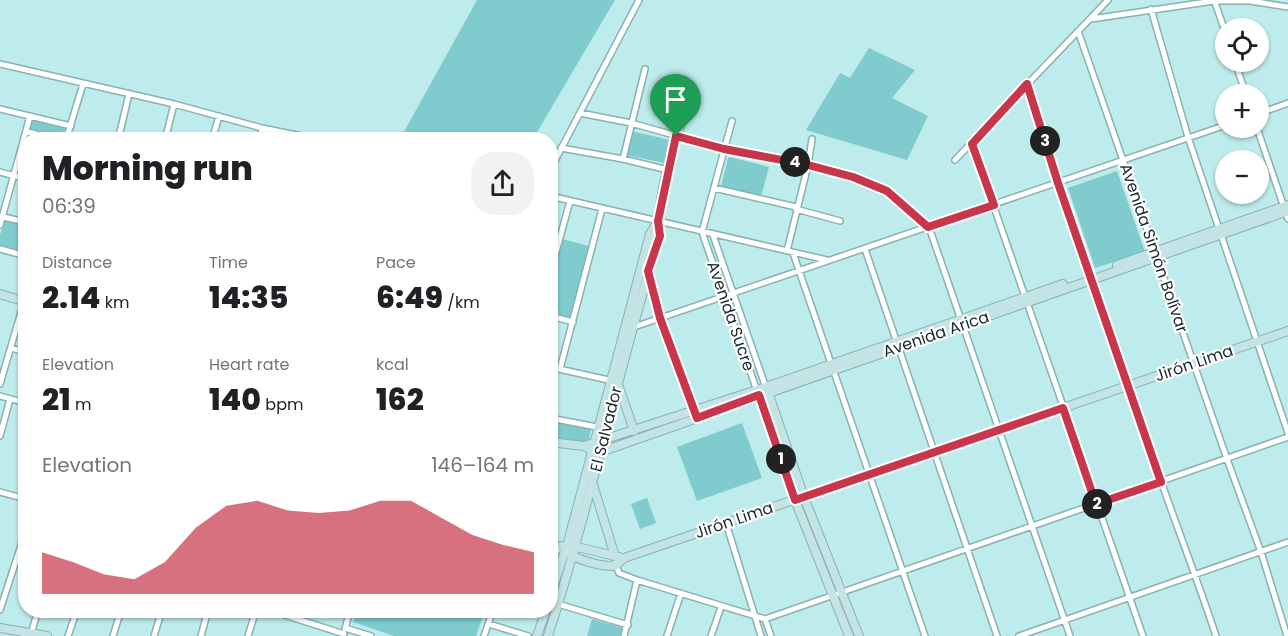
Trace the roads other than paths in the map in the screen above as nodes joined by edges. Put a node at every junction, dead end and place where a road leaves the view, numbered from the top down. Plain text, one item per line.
1 (639, 0) edge
2 (1108, 0) edge
3 (1214, 0) edge
4 (1288, 7) edge
5 (1151, 9) junction
6 (1220, 18) edge
7 (1089, 19) junction
8 (1078, 31) junction
9 (0, 64) edge
10 (645, 69) dead end
11 (83, 84) junction
12 (1027, 84) junction
13 (129, 94) junction
14 (690, 96) dead end
15 (1288, 103) edge
16 (174, 105) junction
17 (0, 109) edge
18 (1269, 110) edge
19 (580, 113) junction
20 (30, 116) junction
21 (219, 116) junction
22 (732, 121) dead end
23 (631, 123) junction
24 (71, 126) junction
25 (262, 128) junction
26 (1215, 128) edge
27 (26, 131) joint
28 (29, 132) edge
29 (69, 132) edge
30 (120, 132) edge
31 (167, 132) edge
32 (214, 132) edge
33 (261, 132) edge
34 (282, 132) edge
35 (676, 136) junction
36 (1188, 137) junction
37 (1261, 138) edge
38 (812, 140) dead end
39 (972, 144) junction
40 (561, 148) junction
41 (724, 149) junction
42 (558, 154) edge
43 (18, 159) edge
44 (623, 159) junction
45 (955, 160) dead end
46 (1124, 161) junction
47 (808, 165) junction
48 (668, 170) junction
49 (0, 172) edge
50 (13, 176) junction
51 (18, 177) edge
52 (1058, 183) junction
53 (714, 188) junction
54 (558, 198) edge
55 (570, 201) junction
56 (994, 205) junction
57 (796, 208) junction
58 (602, 209) junction
59 (1287, 211) edge
60 (3, 217) junction
61 (18, 220) edge
62 (658, 221) junction
63 (840, 221) dead end
64 (0, 225) edge
65 (928, 227) junction
66 (1221, 231) junction
67 (702, 232) junction
68 (713, 235) junction
69 (558, 245) edge
70 (0, 249) edge
71 (865, 249) junction
72 (790, 252) junction
73 (18, 254) edge
74 (1156, 254) junction
75 (829, 261) junction
76 (799, 270) junction
77 (648, 271) junction
78 (1091, 277) junction
79 (0, 294) edge
80 (734, 294) junction
81 (724, 297) junction
82 (18, 298) edge
83 (1027, 299) junction
84 (558, 318) edge
85 (660, 318) junction
86 (573, 322) junction
87 (963, 322) junction
88 (18, 324) edge
89 (630, 328) junction
90 (1288, 331) edge
91 (1257, 342) junction
92 (898, 345) junction
93 (11, 348) junction
94 (18, 350) edge
95 (1193, 363) junction
96 (832, 367) junction
97 (560, 369) joint
98 (614, 381) junction
99 (0, 384) edge
100 (1128, 386) junction
101 (767, 389) junction
102 (758, 393) junction
103 (0, 396) edge
104 (10, 399) junction
105 (18, 401) edge
106 (1063, 408) junction
107 (695, 415) junction
108 (558, 420) edge
109 (602, 428) junction
110 (999, 430) junction
111 (634, 431) junction
112 (1288, 433) edge
113 (0, 436) edge
114 (1288, 437) edge
115 (603, 441) junction
116 (594, 442) junction
117 (558, 443) edge
118 (588, 448) junction
119 (601, 451) junction
120 (934, 452) junction
121 (1227, 459) junction
122 (869, 476) junction
123 (1161, 482) junction
124 (592, 484) junction
125 (0, 492) edge
126 (18, 497) edge
127 (804, 497) junction
128 (795, 500) junction
129 (1096, 504) junction
130 (726, 523) junction
131 (1032, 526) junction
132 (1288, 542) edge
133 (564, 548) edge
134 (968, 548) junction
135 (1261, 552) junction
136 (18, 555) edge
137 (615, 555) junction
138 (624, 558) junction
139 (615, 566) junction
140 (558, 569) edge
141 (902, 571) junction
142 (1196, 575) junction
143 (637, 580) junction
144 (842, 591) junction
145 (681, 593) junction
146 (832, 596) junction
147 (1130, 596) junction
148 (558, 604) joint
149 (721, 607) junction
150 (0, 610) edge
151 (754, 615) junction
152 (36, 618) edge
153 (74, 618) edge
154 (119, 618) edge
155 (160, 618) edge
156 (206, 618) edge
157 (254, 618) edge
158 (295, 618) edge
159 (348, 618) edge
160 (491, 618) edge
161 (543, 618) edge
162 (554, 618) edge
163 (765, 619) junction
164 (1064, 619) junction
165 (489, 624) junction
166 (627, 625) junction
167 (0, 628) edge
168 (344, 633) edge
169 (31, 634) junction
170 (46, 636) edge
171 (68, 636) edge
172 (113, 636) edge
173 (154, 636) edge
174 (201, 636) edge
175 (248, 636) edge
176 (371, 636) edge
177 (484, 636) edge
178 (528, 636) edge
179 (537, 636) edge
180 (548, 636) edge
181 (624, 636) edge
182 (667, 636) edge
183 (711, 636) edge
184 (761, 636) edge
185 (771, 636) edge
186 (849, 636) edge
187 (859, 636) edge
188 (925, 636) edge
189 (997, 636) edge
190 (1019, 636) edge
191 (1070, 636) edge
192 (1143, 636) edge
193 (1216, 636) edge
194 (1287, 636) edge

1 - 19 street
2 - 7 street
3 - 4 street
3 - 5 street
3 - 6 street
5 - 7 street
5 - 36 street
7 - 8 street
8 - 12 street
8 - 46 street, Avenida Simón Bolívar
9 - 11 street
10 - 23 street
11 - 13 street
11 - 24 street
12 - 39 street
12 - 52 street
13 - 16 street
13 - 30 street
14 - 35 street, El Salvador
15 - 18 street
16 - 21 street
16 - 31 street
17 - 20 street
19 - 23 street
19 - 40 street
20 - 24 street
20 - 27 street
21 - 25 street
21 - 32 street
22 - 41 street
23 - 35 street
23 - 44 street
24 - 29 street
25 - 33 street
25 - 34 street
26 - 36 street
27 - 28 street
35 - 41 street
35 - 48 street, El Salvador
36 - 46 street
36 - 66 street
37 - 59 street
38 - 47 street
39 - 45 street
39 - 56 street
40 - 42 street
40 - 44 street
41 - 47 street
41 - 53 street
43 - 50 street
44 - 48 street
46 - 52 street
46 - 74 street, Avenida Simón Bolívar
47 - 57 street
47 - 65 street
48 - 62 street, El Salvador
49 - 50 street
50 - 51 street
50 - 60 street
52 - 56 street
52 - 78 street
53 - 57 street
53 - 67 street
54 - 55 street
55 - 58 street
55 - 69 street
56 - 65 street
56 - 83 street
57 - 63 street
57 - 72 street
58 - 62 street
58 - 86 street
59 - 66 street, Avenida Arica
60 - 61 street
60 - 64 street
62 - 67 street
62 - 77 street, El Salvador
62 - 89 street, El Salvador
65 - 71 street
65 - 87 street
66 - 74 street, Avenida Arica
66 - 91 street
67 - 68 street
67 - 81 street, Avenida Sucre
68 - 72 street
68 - 80 street, Avenida Sucre
70 - 73 street
71 - 75 street
71 - 92 street
72 - 75 street
72 - 76 street
74 - 78 street, Avenida Arica
74 - 95 street, Avenida Simón Bolívar
75 - 76 street
76 - 80 street
76 - 96 street
77 - 85 street
77 - 89 street, El Salvador
78 - 83 street, Avenida Arica
78 - 100 street
79 - 82 street
80 - 81 street
80 - 101 street, Avenida Sucre
81 - 85 street
81 - 102 street, Avenida Sucre
83 - 87 street, Avenida Arica
83 - 106 street
84 - 86 street
85 - 89 street
85 - 107 street
86 - 97 street
87 - 92 street, Avenida Arica
87 - 110 street
88 - 93 street
89 - 98 street, El Salvador
90 - 91 street, Jirón Lima
91 - 95 street, Jirón Lima
91 - 112 street
92 - 96 street, Avenida Arica
92 - 120 street
93 - 94 street
93 - 99 street
95 - 100 street, Jirón Lima
95 - 121 street, Avenida Simón Bolívar
96 - 101 street, Avenida Arica
96 - 122 street
97 - 98 street
98 - 109 street, El Salvador
98 - 111 street
100 - 106 street, Jirón Lima
100 - 123 street
101 - 102 street, Avenida Arica
101 - 127 street, Avenida Sucre
102 - 107 street, Avenida Arica
102 - 128 street, Avenida Sucre
103 - 104 street
104 - 105 street
104 - 113 street
106 - 110 street, Jirón Lima
106 - 129 street
107 - 111 street, Avenida Arica
107 - 119 street, Avenida Arica
108 - 109 street
109 - 115 street, El Salvador
109 - 116 street, El Salvador
110 - 120 street, Jirón Lima
110 - 131 street
111 - 115 street, Avenida Arica
114 - 121 street
115 - 116 street, Avenida Arica
115 - 119 street, El Salvador
116 - 118 street, Avenida Arica
117 - 118 street, Avenida Arica
118 - 119 street, Avenida Arica
118 - 133 street, El Salvador
119 - 124 street, El Salvador
120 - 122 street, Jirón Lima
120 - 134 street
121 - 123 street
121 - 135 street, Avenida Simón Bolívar
122 - 127 street, Jirón Lima
122 - 141 street
123 - 129 street
123 - 142 street
124 - 133 street, El Salvador
124 - 137 street
125 - 126 street
127 - 128 street, Jirón Lima
127 - 144 street, Avenida Sucre
128 - 130 street, Jirón Lima
128 - 146 street, Avenida Sucre
129 - 131 street
129 - 147 street
130 - 138 street, Jirón Lima
130 - 151 street
131 - 134 street
131 - 164 street
132 - 135 street
133 - 137 street
133 - 139 street
133 - 140 street, El Salvador
133 - 148 street, El Salvador
134 - 141 street
134 - 189 street
135 - 142 street
135 - 194 street, Avenida Simón Bolívar
136 - 150 street
137 - 138 street
137 - 139 street
138 - 139 street, Jirón Lima
139 - 143 street
141 - 144 street
141 - 188 street
142 - 147 street
142 - 193 street
143 - 145 street
143 - 166 street
144 - 146 street
144 - 187 street, Avenida Sucre
145 - 149 street
145 - 182 street
146 - 163 street
146 - 186 street, Avenida Sucre
147 - 164 street
147 - 192 street
148 - 166 street
149 - 151 street
149 - 183 street
151 - 163 street
151 - 184 street
152 - 169 street
153 - 171 street
154 - 172 street
155 - 173 street
156 - 174 street
157 - 175 street
158 - 168 street
159 - 168 street
160 - 165 street
161 - 179 street
162 - 180 street, El Salvador
163 - 185 street
164 - 190 street
164 - 191 street
165 - 177 street
165 - 178 street
166 - 181 street
167 - 169 street
168 - 176 street
169 - 170 street

